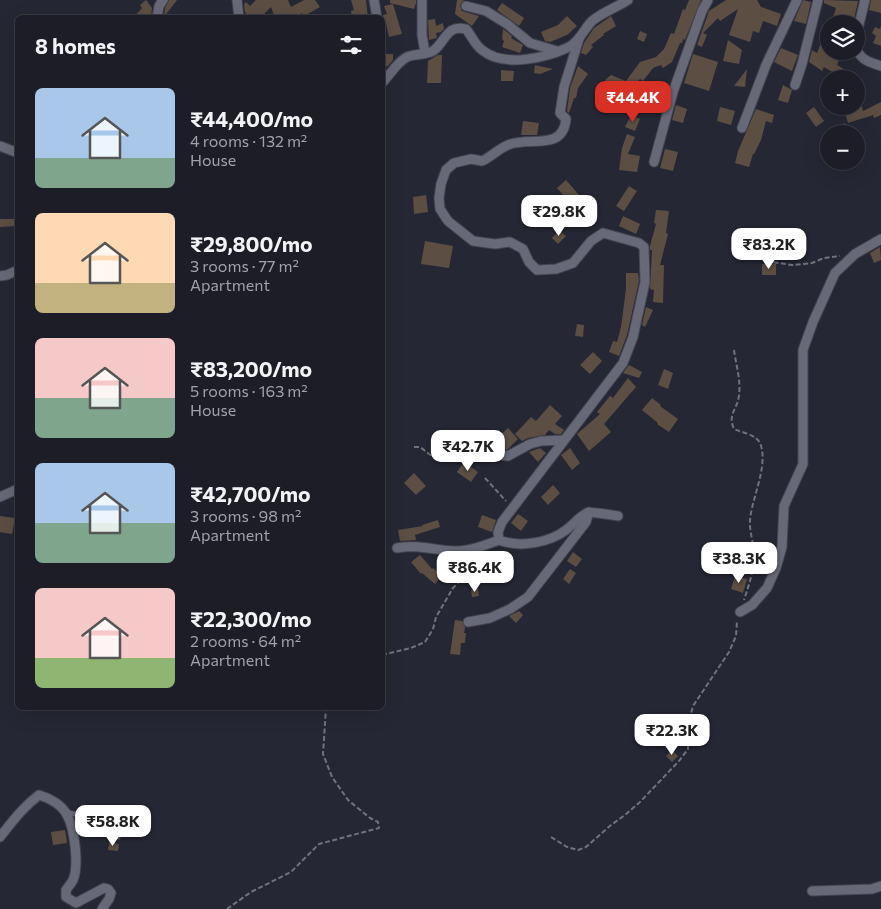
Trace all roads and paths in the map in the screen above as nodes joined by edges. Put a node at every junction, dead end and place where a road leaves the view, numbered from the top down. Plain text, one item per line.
1 (162, 0) edge
2 (237, 0) edge
3 (374, 0) edge
4 (422, 0) edge
5 (628, 0) edge
6 (708, 0) edge
7 (798, 0) edge
8 (818, 0) edge
9 (865, 0) edge
10 (466, 6) dead end
11 (158, 15) edge
12 (239, 15) edge
13 (376, 15) edge
14 (861, 15) edge
15 (579, 39) junction
16 (557, 51) junction
17 (425, 53) junction
18 (864, 60) edge
19 (881, 66) edge
20 (385, 79) edge
21 (794, 85) dead end
22 (742, 128) dead end
23 (0, 146) edge
24 (15, 152) edge
25 (654, 162) dead end
26 (881, 239) edge
27 (855, 254) junction
28 (766, 261) dead end
29 (15, 271) edge
30 (0, 276) edge
31 (734, 350) dead end
32 (564, 440) junction
33 (414, 447) dead end
34 (494, 454) joint
35 (485, 478) dead end
36 (15, 490) edge
37 (0, 497) edge
38 (589, 512) junction
39 (509, 513) junction
40 (618, 516) dead end
41 (499, 540) junction
42 (397, 548) dead end
43 (488, 552) dead end
44 (740, 612) junction
45 (468, 622) dead end
46 (385, 654) edge
47 (326, 710) edge
48 (65, 812) junction
49 (0, 837) edge
50 (118, 837) dead end
51 (551, 837) dead end
52 (881, 886) edge
53 (812, 891) dead end
54 (102, 909) edge
55 (227, 909) edge

1 - 11 street
2 - 12 street
3 - 13 street
4 - 17 street
5 - 15 street
6 - 25 street
7 - 22 street
8 - 21 street
9 - 14 street
10 - 16 street
15 - 16 street
15 - 32 street
16 - 17 street
17 - 20 street
18 - 19 street
23 - 24 street
26 - 27 street
27 - 28 path
27 - 44 street
29 - 30 street
31 - 44 path
32 - 34 street
32 - 39 street
33 - 34 path
35 - 39 path
36 - 37 street
38 - 40 street
38 - 41 street
38 - 45 street
39 - 41 street
41 - 42 street
43 - 46 path
44 - 51 path
47 - 55 path
48 - 49 street
48 - 50 lane
48 - 54 street
52 - 53 street

